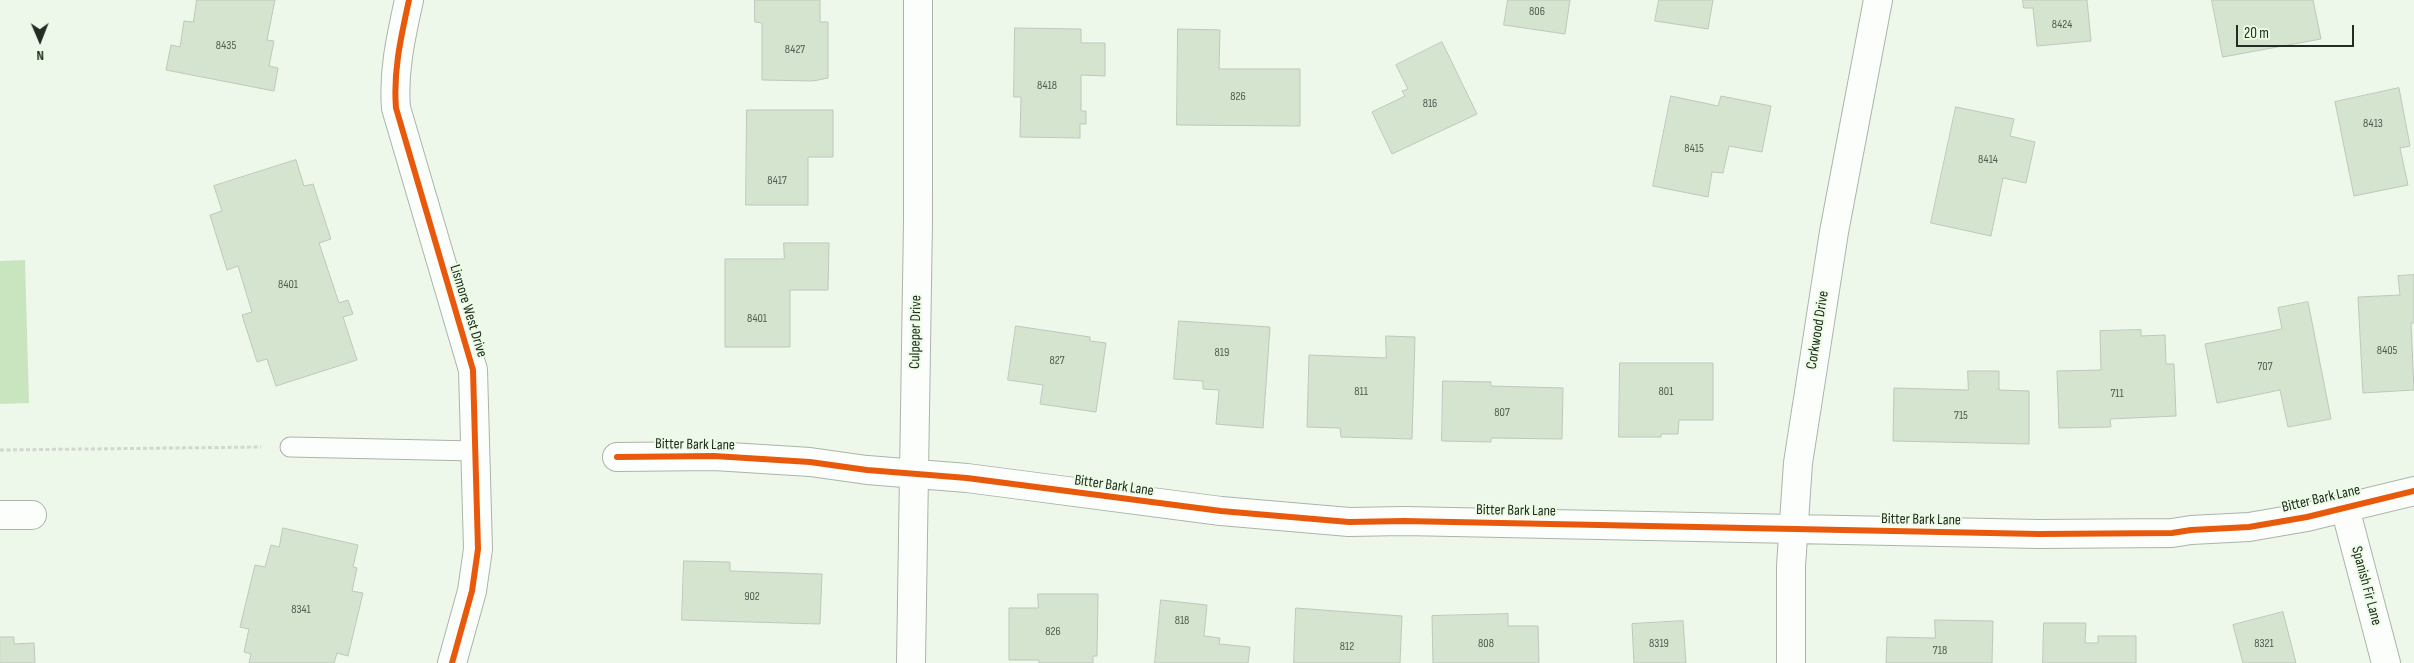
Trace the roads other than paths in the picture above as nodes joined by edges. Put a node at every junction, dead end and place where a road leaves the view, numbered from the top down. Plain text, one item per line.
1 (409, 0) edge
2 (918, 0) edge
3 (1878, 0) edge
4 (290, 447) road end
5 (475, 451) junction
6 (617, 457) dead end
7 (914, 472) junction
8 (2414, 491) edge
9 (2345, 508) junction
10 (32, 514) dead end
11 (0, 515) edge
12 (1792, 530) junction
13 (452, 663) edge
14 (911, 663) edge
15 (1791, 663) edge
16 (2386, 663) edge

1 - 5 street, Lismore West Drive
2 - 7 street, Culpeper Drive
3 - 12 street, Corkwood Drive
4 - 5 lane
5 - 13 street, Lismore West Drive
6 - 7 street, Bitter Bark Lane
7 - 12 street, Bitter Bark Lane
7 - 14 street, Culpeper Drive
8 - 9 street, Bitter Bark Lane
9 - 12 street, Bitter Bark Lane
9 - 16 street, Spanish Fir Lane
10 - 11 street
12 - 15 street, Corkwood Drive

